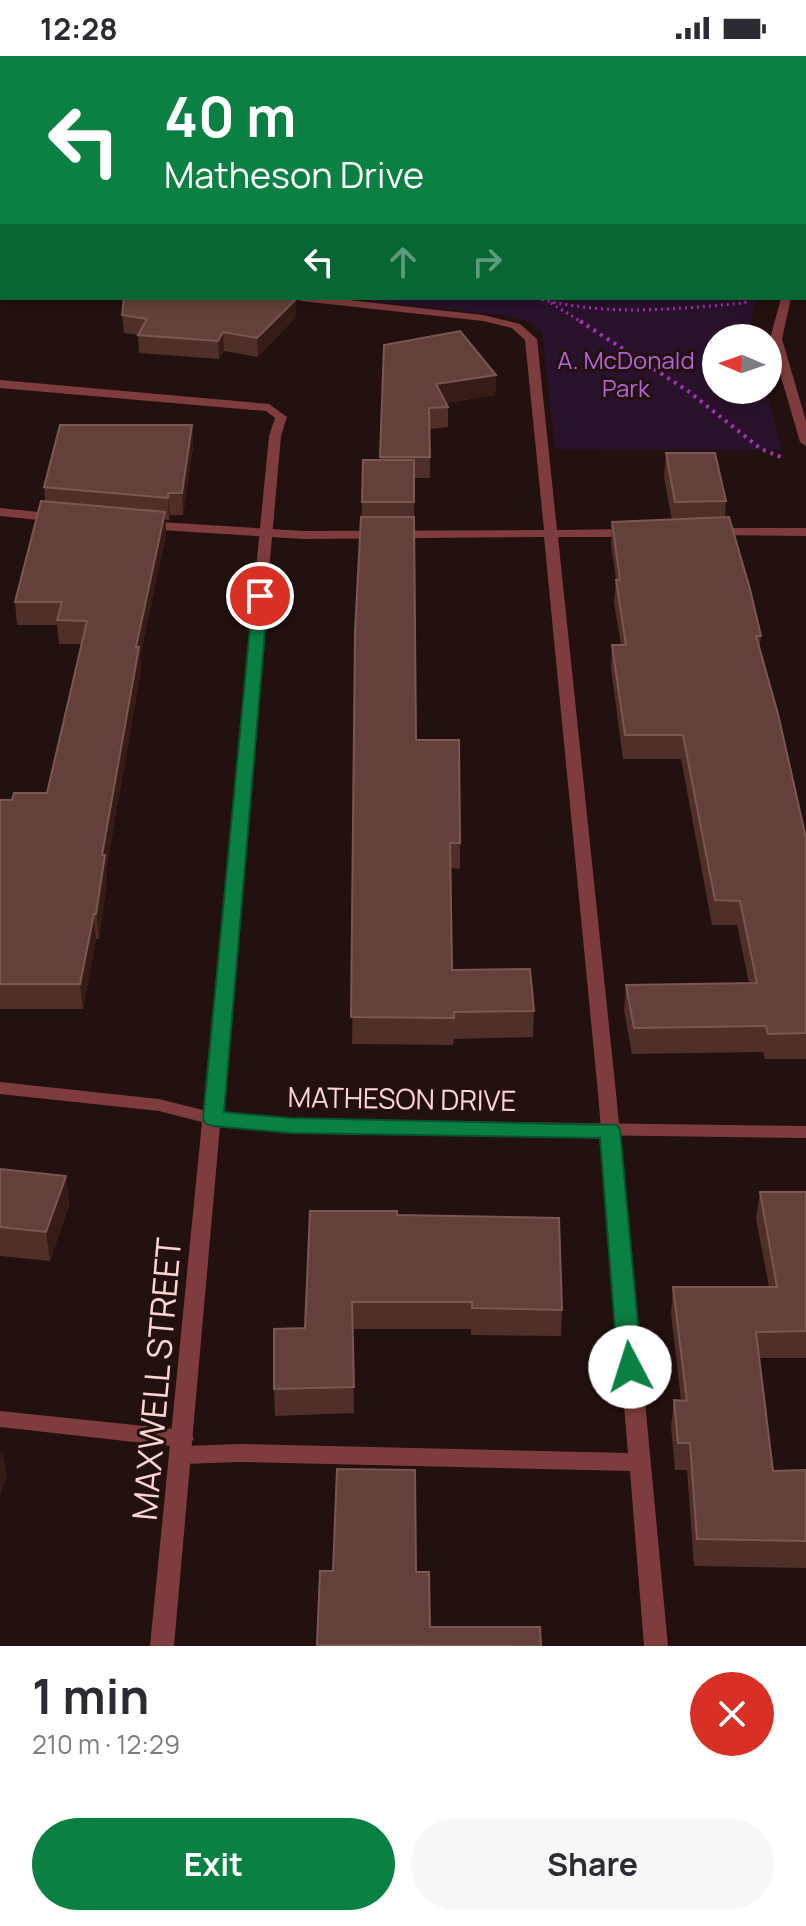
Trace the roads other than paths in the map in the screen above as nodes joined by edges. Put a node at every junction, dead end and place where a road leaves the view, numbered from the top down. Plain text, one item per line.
1 (319, 300) edge
2 (786, 300) edge
3 (0, 384) edge
4 (806, 442) edge
5 (0, 512) edge
6 (77, 519) edge
7 (123, 523) edge
8 (701, 532) edge
9 (806, 532) edge
10 (548, 533) junction
11 (640, 533) edge
12 (266, 534) junction
13 (0, 1088) edge
14 (213, 1119) junction
15 (610, 1130) junction
16 (806, 1132) edge
17 (0, 1419) edge
18 (182, 1447) junction
19 (638, 1462) junction
20 (162, 1646) edge
21 (656, 1646) edge

1 - 10 street
2 - 4 street
3 - 12 street, MAXWELL STREET
5 - 6 street
7 - 12 street
8 - 9 street
10 - 11 street
10 - 12 street
10 - 15 street
12 - 14 street, MAXWELL STREET
13 - 14 street, MATHESON DRIVE
14 - 15 street, MATHESON DRIVE
14 - 18 street, MAXWELL STREET
15 - 16 street, MATHESON DRIVE
15 - 19 street
17 - 18 street
18 - 19 street
18 - 20 street, MAXWELL STREET
19 - 21 street

